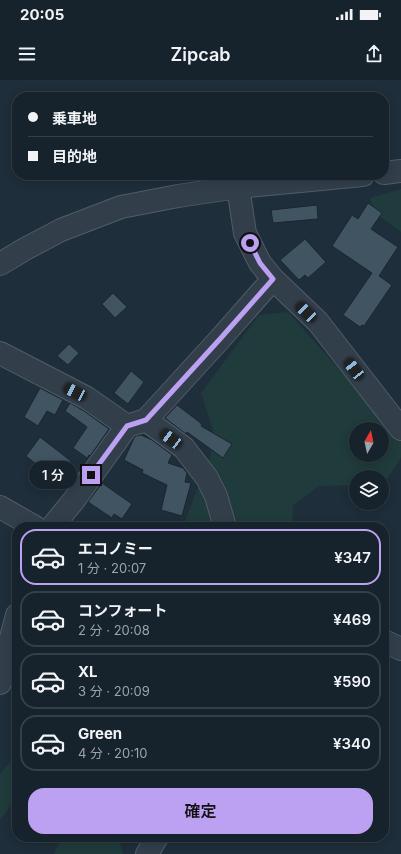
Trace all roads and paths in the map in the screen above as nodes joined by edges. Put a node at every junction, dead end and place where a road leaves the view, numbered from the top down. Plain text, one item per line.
1 (401, 171) edge
2 (389, 172) edge
3 (312, 180) edge
4 (238, 187) junction
5 (0, 264) edge
6 (273, 279) junction
7 (0, 353) edge
8 (136, 423) junction
9 (401, 428) edge
10 (0, 507) edge
11 (26, 522) edge
12 (56, 522) edge
13 (224, 522) edge
14 (12, 634) edge
15 (389, 644) edge
16 (401, 650) edge
17 (0, 683) edge
18 (154, 842) edge
19 (146, 854) edge

1 - 2 street
3 - 4 street
4 - 5 street
4 - 6 street
6 - 8 street
6 - 9 street
7 - 8 street
8 - 12 street
8 - 13 street
10 - 11 street
14 - 17 street
15 - 16 street
18 - 19 street

